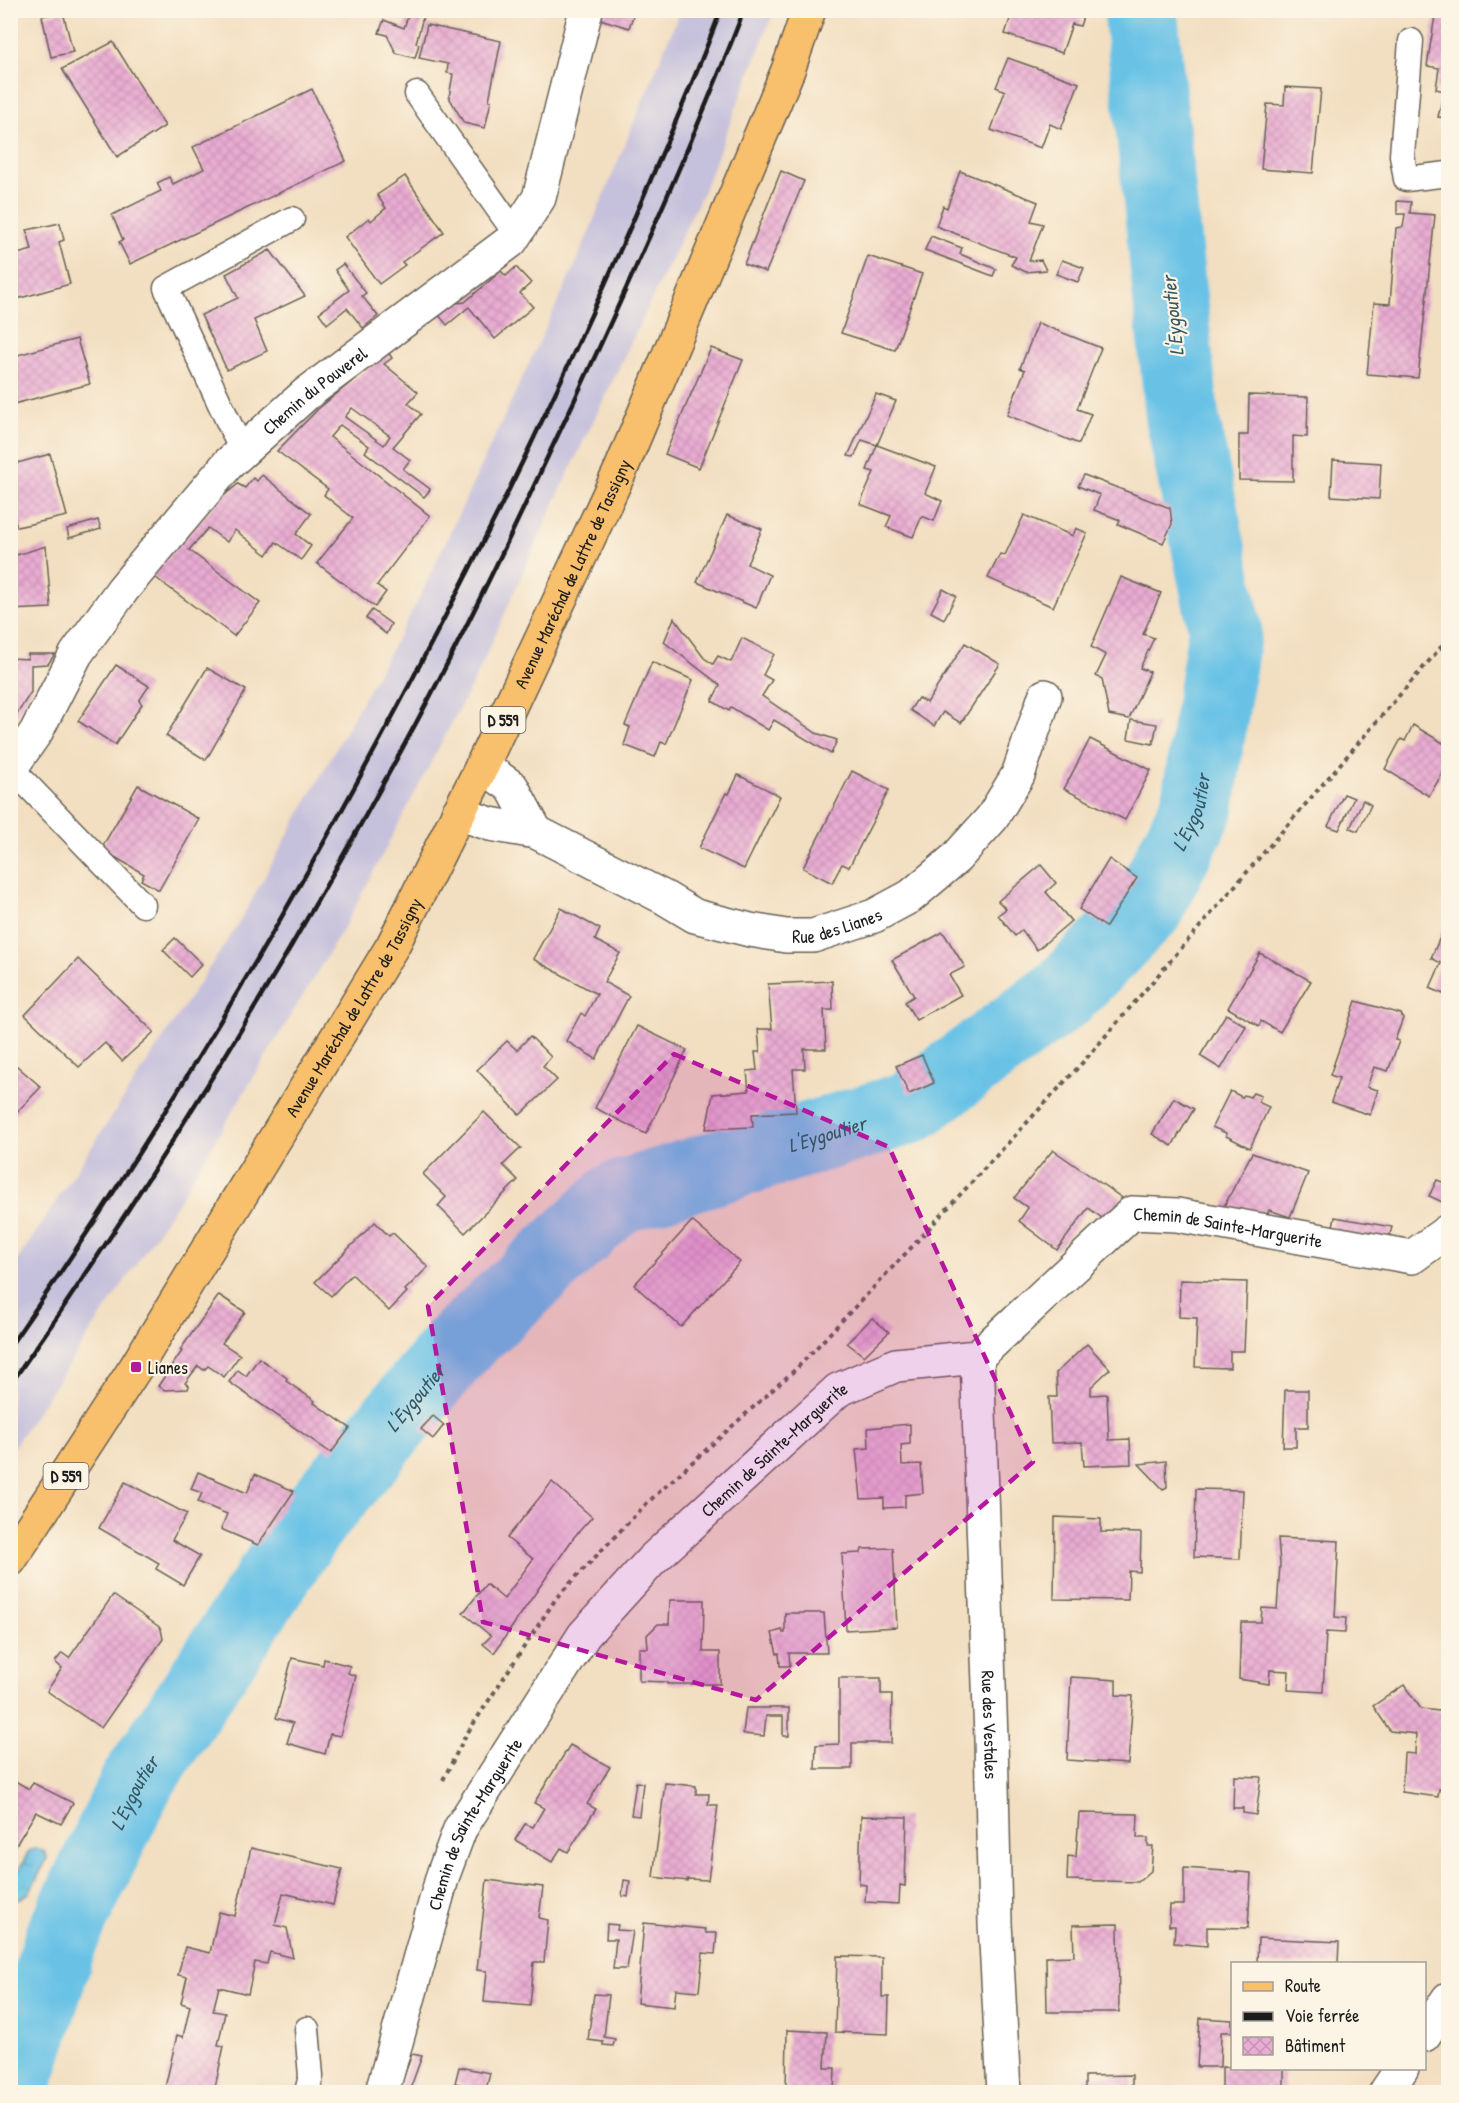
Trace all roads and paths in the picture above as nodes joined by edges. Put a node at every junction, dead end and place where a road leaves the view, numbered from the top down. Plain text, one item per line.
1 (586, 10) edge
2 (809, 10) edge
3 (1411, 41) dead end
4 (417, 93) dead end
5 (1449, 174) edge
6 (292, 219) dead end
7 (516, 234) junction
8 (242, 452) junction
9 (1449, 639) edge
10 (1045, 696) dead end
11 (482, 766) junction
12 (11, 769) edge
13 (458, 813) junction
14 (536, 832) junction
15 (143, 905) dead end
16 (1449, 1231) edge
17 (977, 1357) junction
18 (10, 1560) edge
19 (440, 1788) dead end
20 (1449, 1999) edge
21 (308, 2029) dead end
22 (1426, 2034) edge
23 (1401, 2070) edge
24 (307, 2092) edge
25 (382, 2092) edge
26 (1004, 2092) edge
27 (1386, 2092) edge

1 - 7 street, Chemin du Pouverel
2 - 11 main road, Avenue Maréchal de Lattre de Tassigny / D 559
3 - 5 lane
4 - 7 lane
6 - 8 lane
7 - 8 street, Chemin du Pouverel
8 - 12 street, Chemin du Pouverel
9 - 19 path
10 - 14 street, Rue des Lianes
11 - 13 main road, Avenue Maréchal de Lattre de Tassigny / D 559
11 - 14 street
12 - 15 lane
13 - 14 street, Rue des Lianes
13 - 18 main road, Avenue Maréchal de Lattre de Tassigny / D 559
16 - 17 street, Chemin de Sainte-Marguerite
17 - 25 street, Chemin de Sainte-Marguerite
17 - 26 street, Rue des Vestales
20 - 22 street
21 - 24 lane
23 - 27 street

